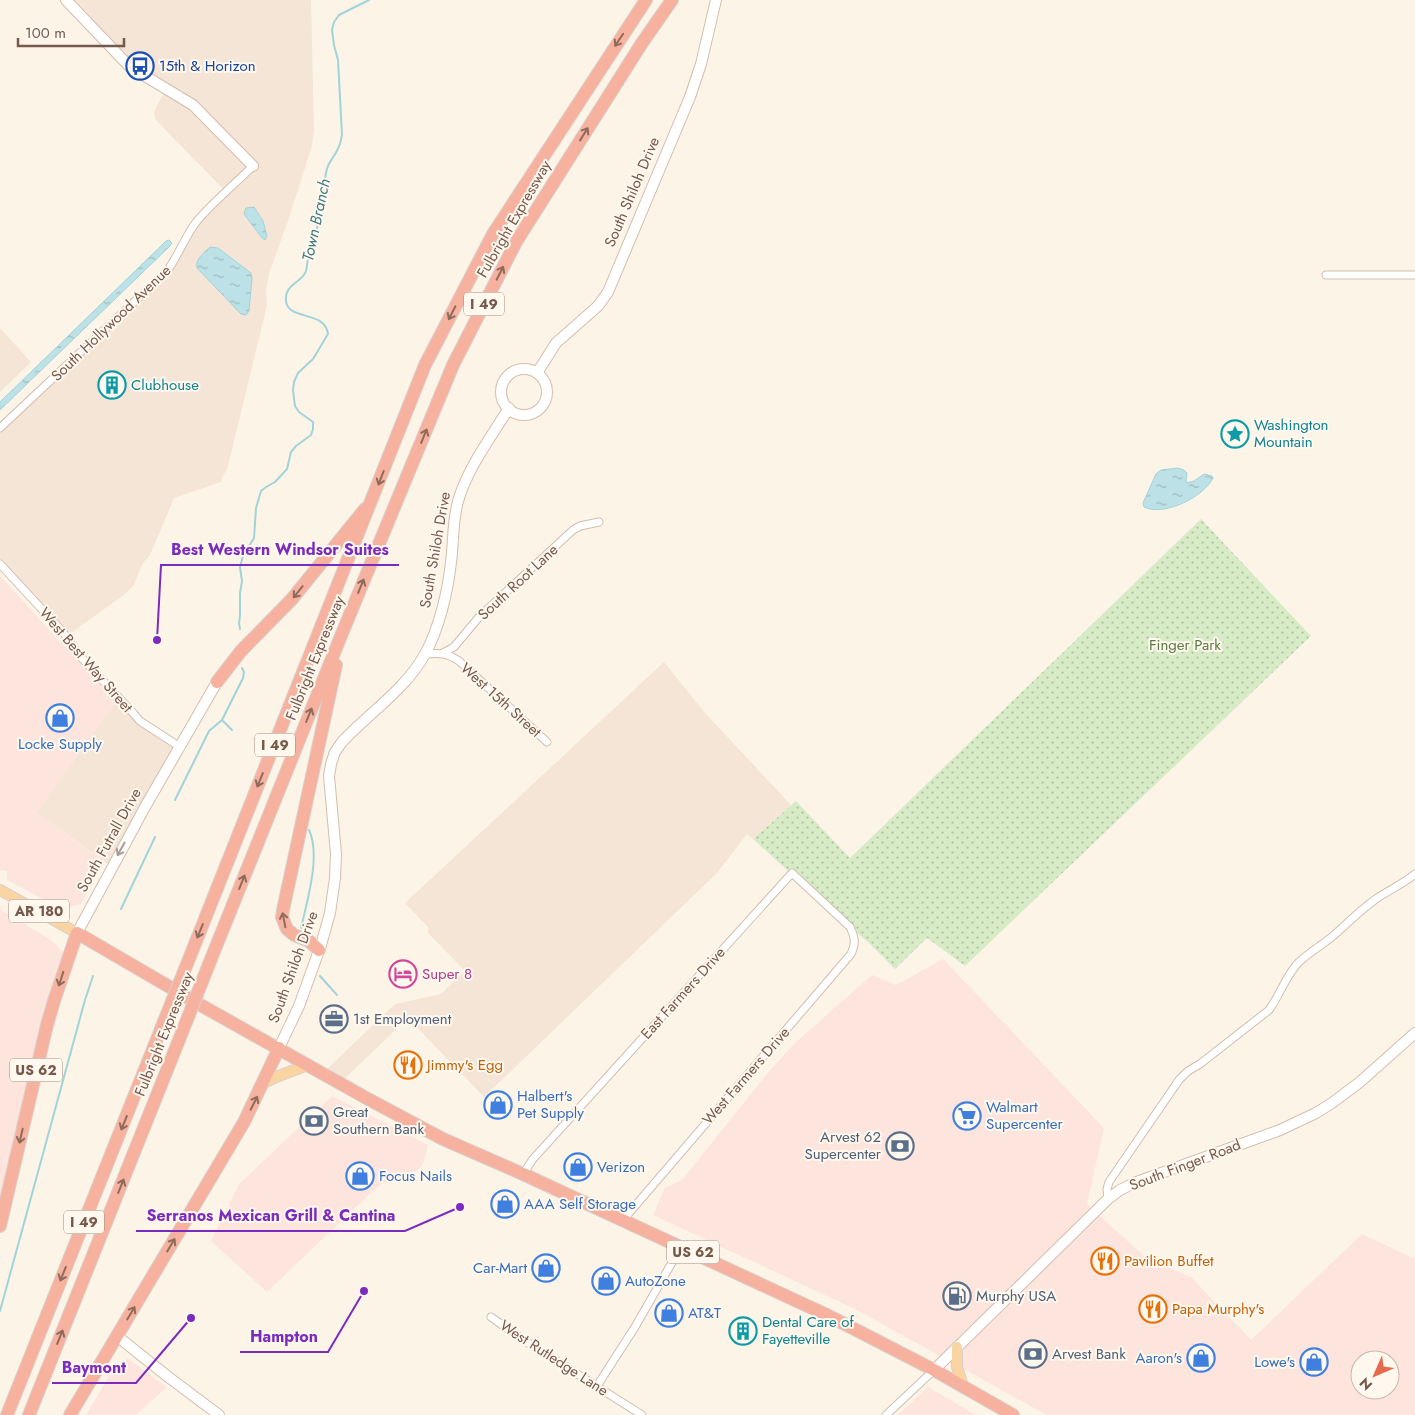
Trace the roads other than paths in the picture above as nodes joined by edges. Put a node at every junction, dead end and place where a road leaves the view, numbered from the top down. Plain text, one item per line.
1 (66, 0) edge
2 (646, 0) edge
3 (672, 0) edge
4 (716, 0) edge
5 (253, 166) joint
6 (1326, 275) dead end
7 (1415, 275) edge
8 (537, 373) junction
9 (508, 408) junction
10 (0, 428) edge
11 (373, 499) junction
12 (599, 522) dead end
13 (0, 564) edge
14 (343, 631) junction
15 (443, 653) junction
16 (426, 654) junction
17 (217, 682) joint
18 (547, 742) dead end
19 (180, 746) junction
20 (1415, 874) edge
21 (0, 890) edge
22 (850, 927) joint
23 (77, 933) junction
24 (319, 950) junction
25 (1415, 1033) edge
26 (279, 1048) junction
27 (308, 1065) junction
28 (264, 1083) junction
29 (523, 1174) junction
30 (1108, 1199) junction
31 (2, 1208) edge
32 (623, 1220) junction
33 (0, 1226) edge
34 (679, 1246) junction
35 (491, 1317) dead end
36 (117, 1336) junction
37 (957, 1347) junction
38 (934, 1370) junction
39 (597, 1386) junction
40 (963, 1386) junction
41 (7, 1415) edge
42 (29, 1415) edge
43 (70, 1415) edge
44 (219, 1415) edge
45 (642, 1415) edge
46 (886, 1415) edge
47 (1013, 1415) edge

1 - 5 street
2 -> 11 highway, Fulbright Expressway / I 49
14 -> 3 highway, Fulbright Expressway / I 49
4 - 8 street, South Shiloh Drive
5 - 10 street, South Hollywood Avenue
6 - 7 street
8 - 9 street
8 - 9 street
9 - 16 street, South Shiloh Drive
11 -> 17 highway
11 -> 41 highway, Fulbright Expressway / I 49, bridge
12 - 15 street, South Root Lane
13 - 19 street, West Best Way Street
24 -> 14 highway
42 -> 14 highway, Fulbright Expressway / I 49, bridge
15 - 16 street
15 - 18 street, West 15th Street
16 - 24 street, South Shiloh Drive
17 - 19 street, South Futrall Drive
19 -> 23 street, South Futrall Drive
20 - 30 street
21 - 23 main road, AR 180
22 - 29 street, East Farmers Drive
22 - 32 street, West Farmers Drive
23 - 26 highway, US 62
23 -> 31 highway, South Futrall Drive / US 62
24 - 26 street, South Shiloh Drive
25 - 30 street, South Finger Road
26 - 27 highway, US 62
26 - 28 highway, South Shiloh Drive
27 - 28 main road
27 - 29 highway, US 62
36 -> 28 highway, South Shiloh Drive
29 - 32 highway, US 62
30 - 37 street, South Finger Road
31 - 33 highway, South Futrall Drive / US 62
32 - 34 highway, US 62
34 - 38 highway, US 62
34 - 39 street
35 - 39 street, West Rutledge Lane
36 - 43 highway, South Shiloh Drive
36 - 44 street
37 - 38 street, South Finger Road
37 - 40 main road
38 - 40 highway, US 62
38 - 46 street
39 - 45 street, West Rutledge Lane
40 - 47 highway, US 62

